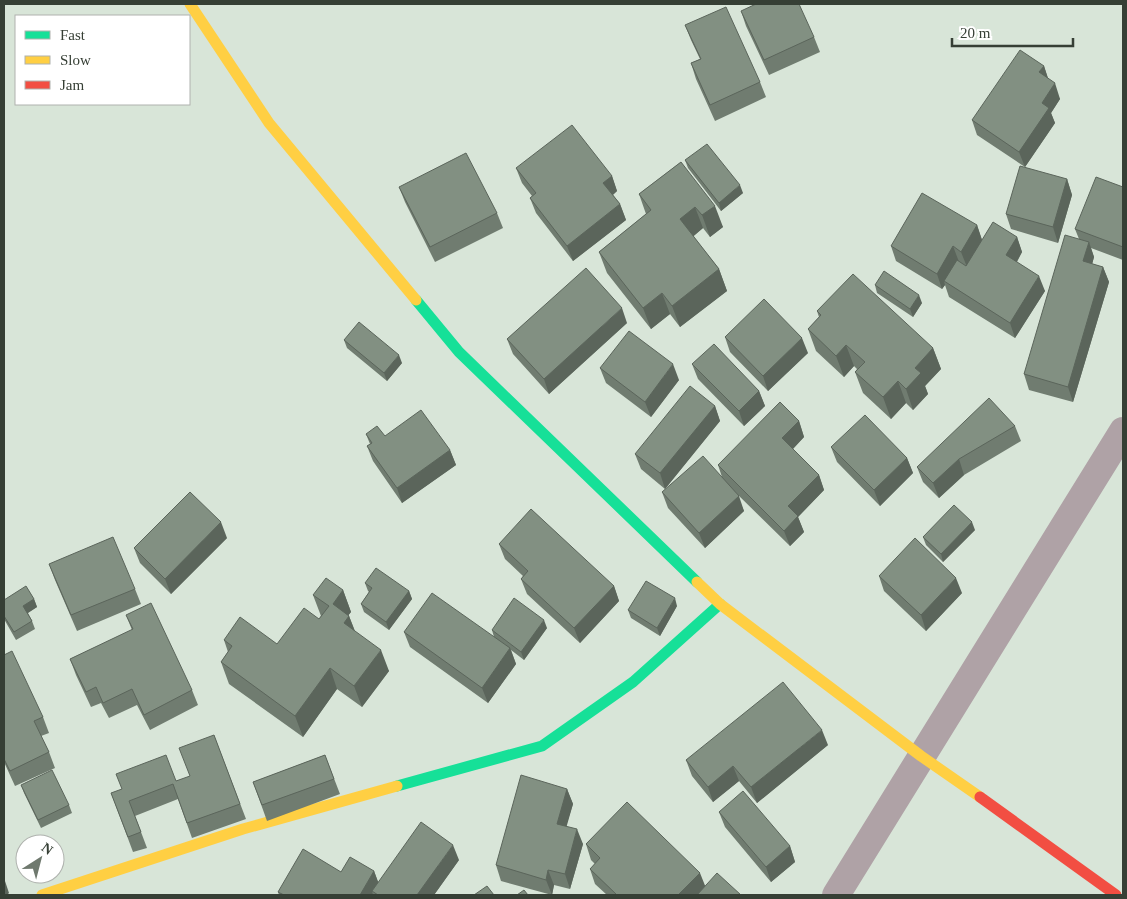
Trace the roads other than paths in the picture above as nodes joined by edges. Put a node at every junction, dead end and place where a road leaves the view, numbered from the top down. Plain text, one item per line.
1 (190, 4) edge
2 (1123, 431) edge
3 (720, 604) junction
4 (931, 762) junction
5 (42, 895) edge
6 (836, 895) edge
7 (1116, 895) edge

1 - 3 street
2 - 4 street
3 - 4 street
3 - 5 street
4 - 6 street
4 - 7 street

